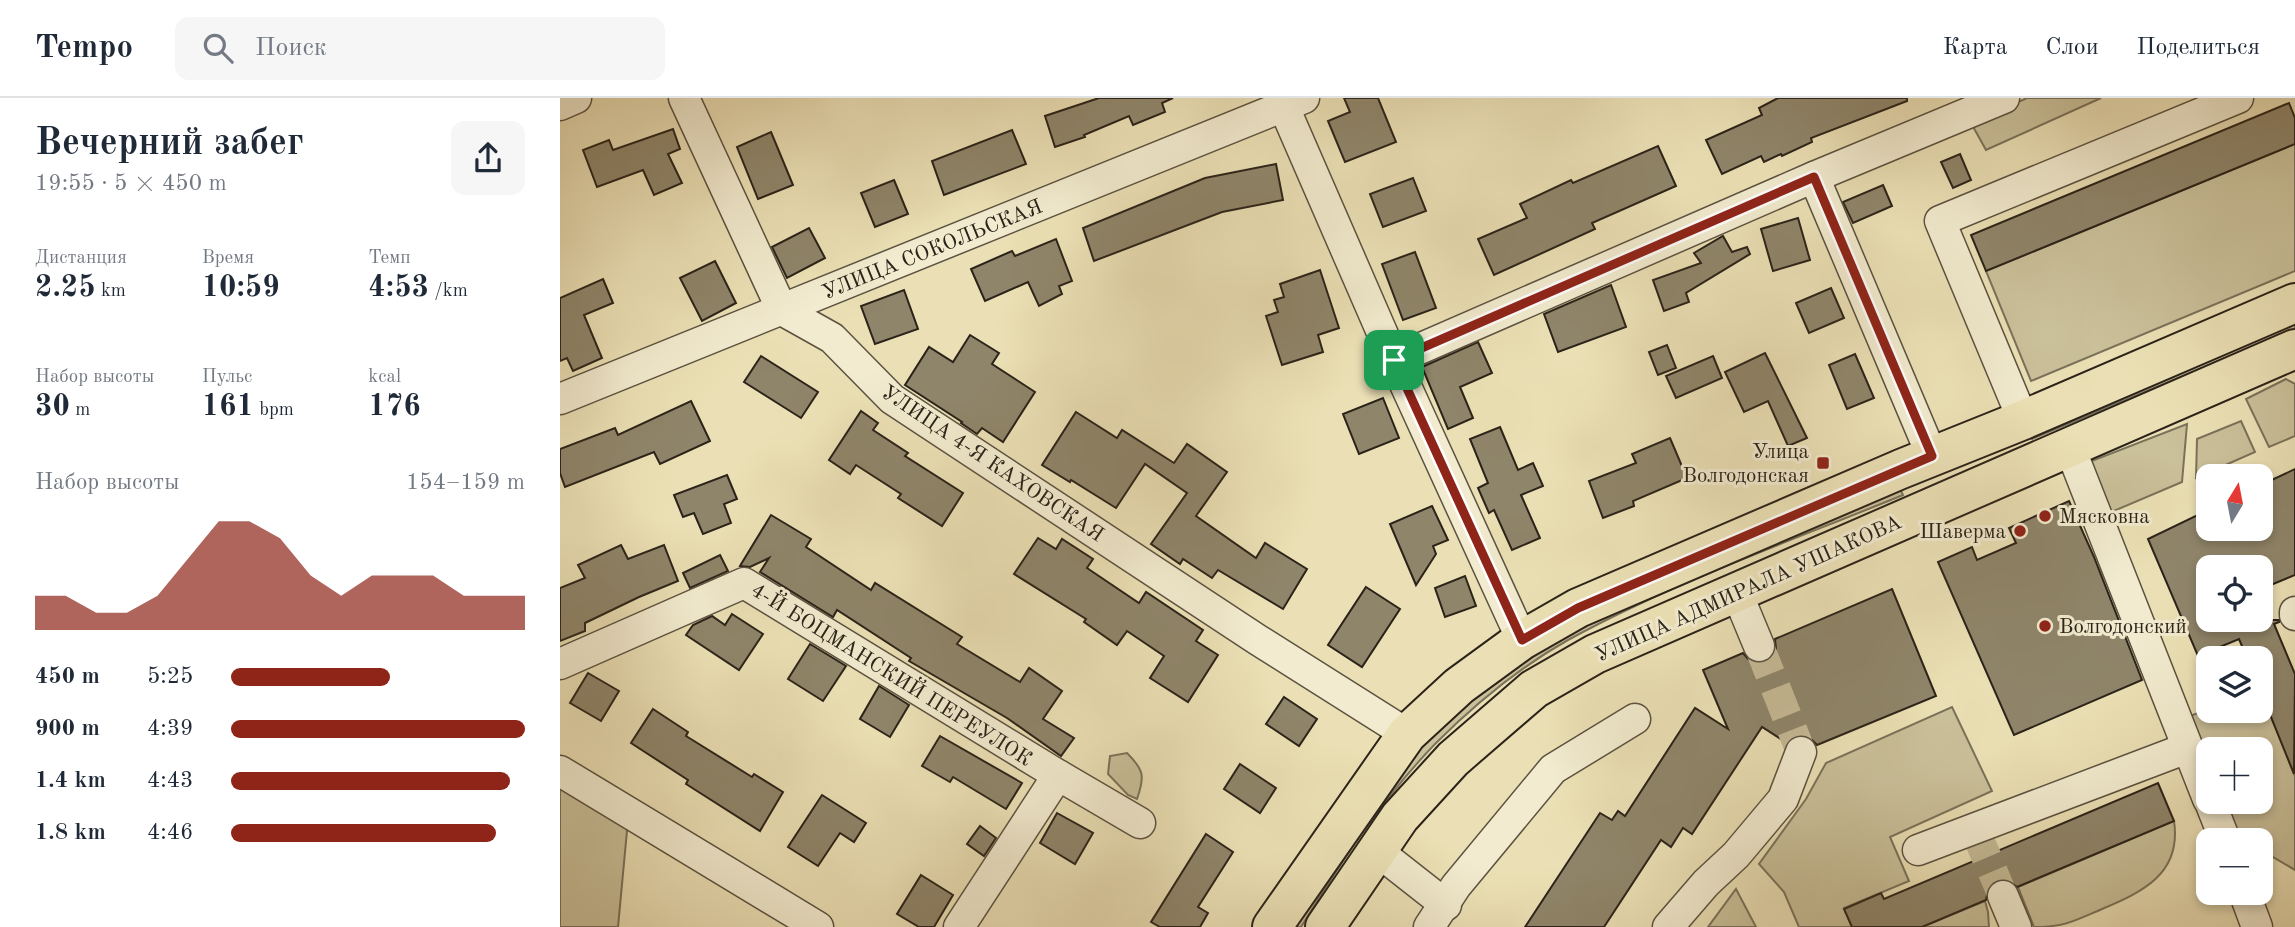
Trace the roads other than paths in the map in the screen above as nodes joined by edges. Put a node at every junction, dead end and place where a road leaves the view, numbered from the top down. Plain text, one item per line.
1 (576, 98) edge
2 (684, 98) edge
3 (2004, 98) edge
4 (2238, 98) edge
5 (1289, 101) edge
6 (560, 105) edge
7 (1814, 177) junction
8 (2295, 303) edge
9 (782, 310) junction
10 (2295, 349) edge
11 (1394, 360) junction
12 (560, 399) edge
13 (2009, 425) junction
14 (2070, 448) junction
15 (1932, 456) junction
16 (2013, 473) junction
17 (1737, 593) junction
18 (1522, 640) junction
19 (1759, 646) tunnel mouth
20 (560, 664) edge
21 (1635, 719) dead end
22 (1407, 734) junction
23 (2188, 748) junction
24 (1801, 752) tunnel mouth
25 (2196, 768) edge
26 (560, 771) edge
27 (1058, 775) junction
28 (1140, 823) dead end
29 (1918, 850) dead end
30 (1375, 853) junction
31 (2003, 896) tunnel mouth
32 (2249, 905) edge
33 (1438, 916) edge
34 (818, 927) edge
35 (960, 927) edge
36 (1272, 927) edge
37 (1325, 927) edge
38 (1668, 927) edge
39 (2016, 927) edge
40 (2257, 927) edge

1 - 6 street
2 - 9 street
3 - 7 street
4 - 13 street
5 - 9 street, УЛИЦА СОКОЛЬСКАЯ
5 - 11 street
7 - 11 street
7 - 15 street
8 - 13 main road
9 - 12 street, УЛИЦА СОКОЛЬСКАЯ
9 - 22 street, УЛИЦА 4-Я КАХОВСКАЯ
10 - 14 main road, УЛИЦА АДМИРАЛА УШАКОВА
11 - 18 street
13 - 15 main road
13 - 16 main road
14 - 16 main road, УЛИЦА АДМИРАЛА УШАКОВА
14 - 23 street
15 - 18 main road
16 - 17 main road, УЛИЦА АДМИРАЛА УШАКОВА
17 - 19 street
17 - 30 main road, УЛИЦА АДМИРАЛА УШАКОВА
18 - 22 main road
20 - 27 street, 4-Й БОЦМАНСКИЙ ПЕРЕУЛОК
21 - 33 street
22 - 36 main road
23 - 25 street
23 - 29 street
24 - 38 street
26 - 34 street
27 - 28 street
27 - 35 street, 4-Й БОЦМАНСКИЙ ПЕРЕУЛОК
30 - 33 street
30 - 37 main road, УЛИЦА АДМИРАЛА УШАКОВА
31 - 39 street
32 - 40 street

